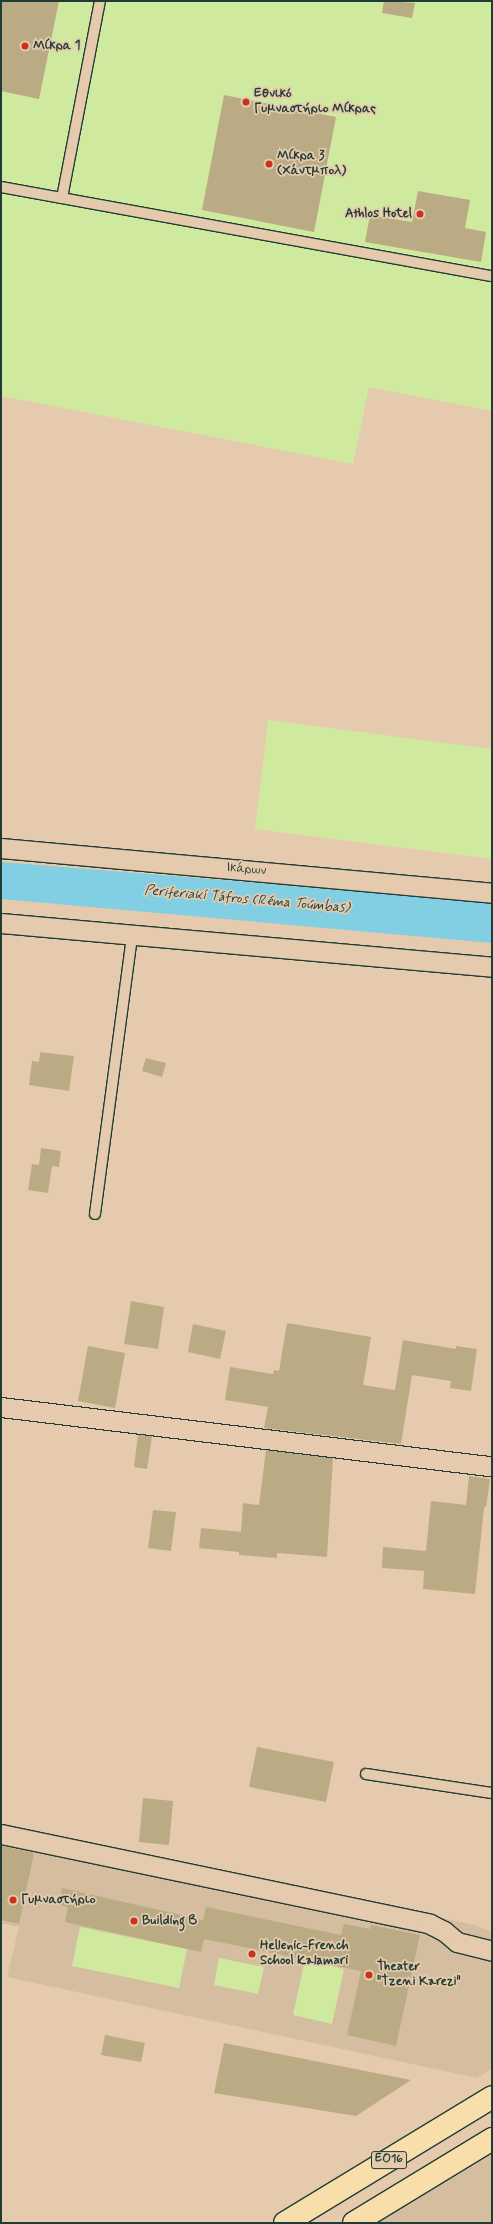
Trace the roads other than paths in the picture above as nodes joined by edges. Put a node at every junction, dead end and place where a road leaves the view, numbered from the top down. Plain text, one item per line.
1 (100, 1) edge
2 (1, 187) edge
3 (62, 198) junction
4 (492, 276) edge
5 (1, 848) edge
6 (492, 893) edge
7 (1, 923) edge
8 (132, 935) junction
9 (492, 967) edge
10 (95, 1214) dead end
11 (1, 1407) edge
12 (492, 1466) edge
13 (366, 1774) dead end
14 (492, 1793) edge
15 (1, 1834) edge
16 (492, 1951) edge
17 (492, 2097) edge
18 (492, 2139) edge
19 (285, 2223) edge
20 (354, 2223) edge

1 - 3 lane
2 - 3 lane
3 - 4 lane
5 - 6 street, Ικάρων
7 - 8 street
8 - 9 street
8 - 10 lane
11 - 12 street
13 - 14 lane
15 - 16 street
17 - 19 main road, ΕΟ16
18 - 20 main road, ΕΟ16

